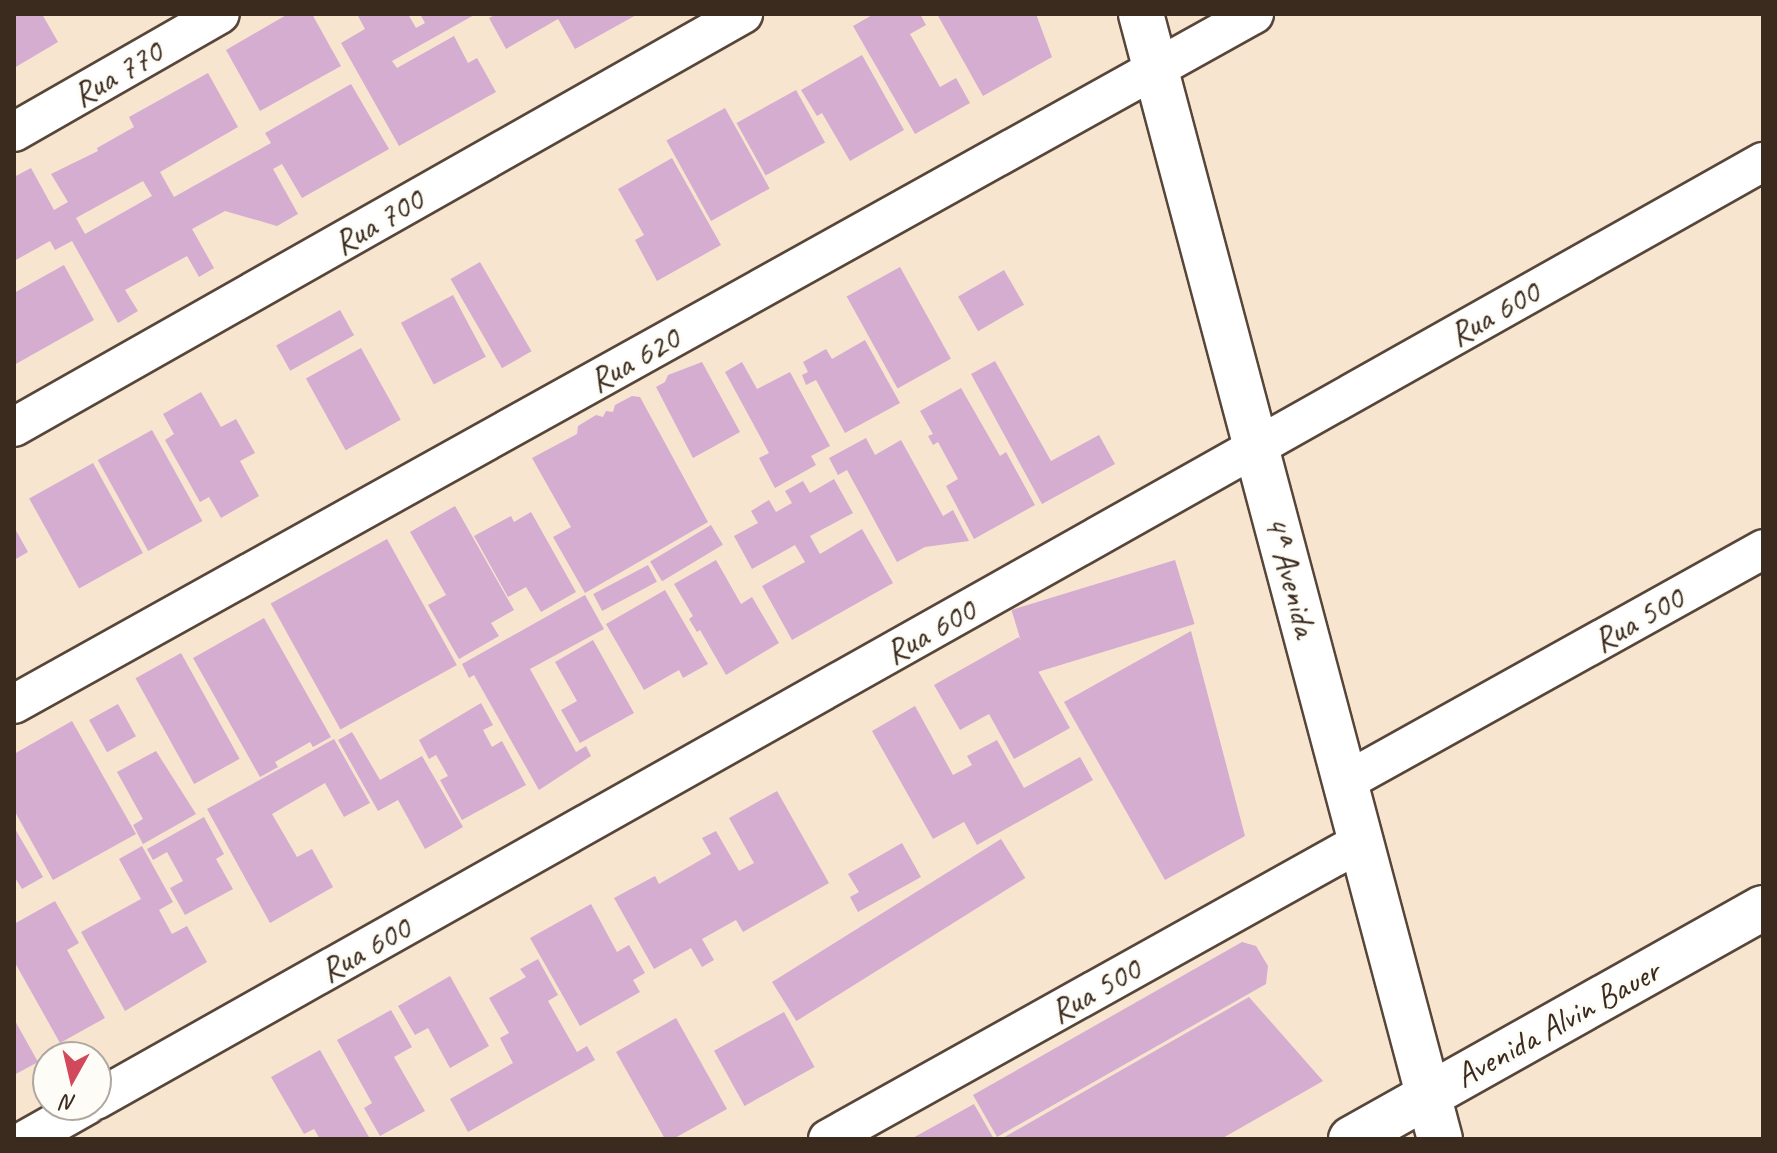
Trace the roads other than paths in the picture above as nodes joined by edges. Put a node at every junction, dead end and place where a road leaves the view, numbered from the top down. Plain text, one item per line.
1 (220, 14) edge
2 (743, 14) edge
3 (1141, 14) edge
4 (1254, 14) edge
5 (1155, 69) junction
6 (14, 132) edge
7 (1763, 162) edge
8 (14, 427) edge
9 (1256, 447) junction
10 (1763, 549) edge
11 (14, 704) edge
12 (1345, 782) junction
13 (1361, 842) junction
14 (1763, 908) edge
15 (112, 1091) edge
16 (1428, 1095) junction
17 (59, 1121) edge
18 (27, 1139) edge
19 (828, 1139) edge
20 (1351, 1139) edge
21 (1440, 1139) edge

1 - 6 street, Rua 770
2 - 8 street, Rua 700
3 - 5 main road, 4ª Avenida
4 - 5 street, Rua 620
5 - 9 main road, 4ª Avenida
5 - 11 street, Rua 620
7 - 9 street, Rua 600
9 - 12 main road, 4ª Avenida
9 - 15 street, Rua 600
10 - 12 street, Rua 500
12 - 13 main road, 4ª Avenida
13 - 16 main road, 4ª Avenida
13 - 19 street, Rua 500
14 - 16 main road, Avenida Alvin Bauer
16 - 20 main road, Avenida Alvin Bauer
16 - 21 main road, 4ª Avenida
17 - 18 street

